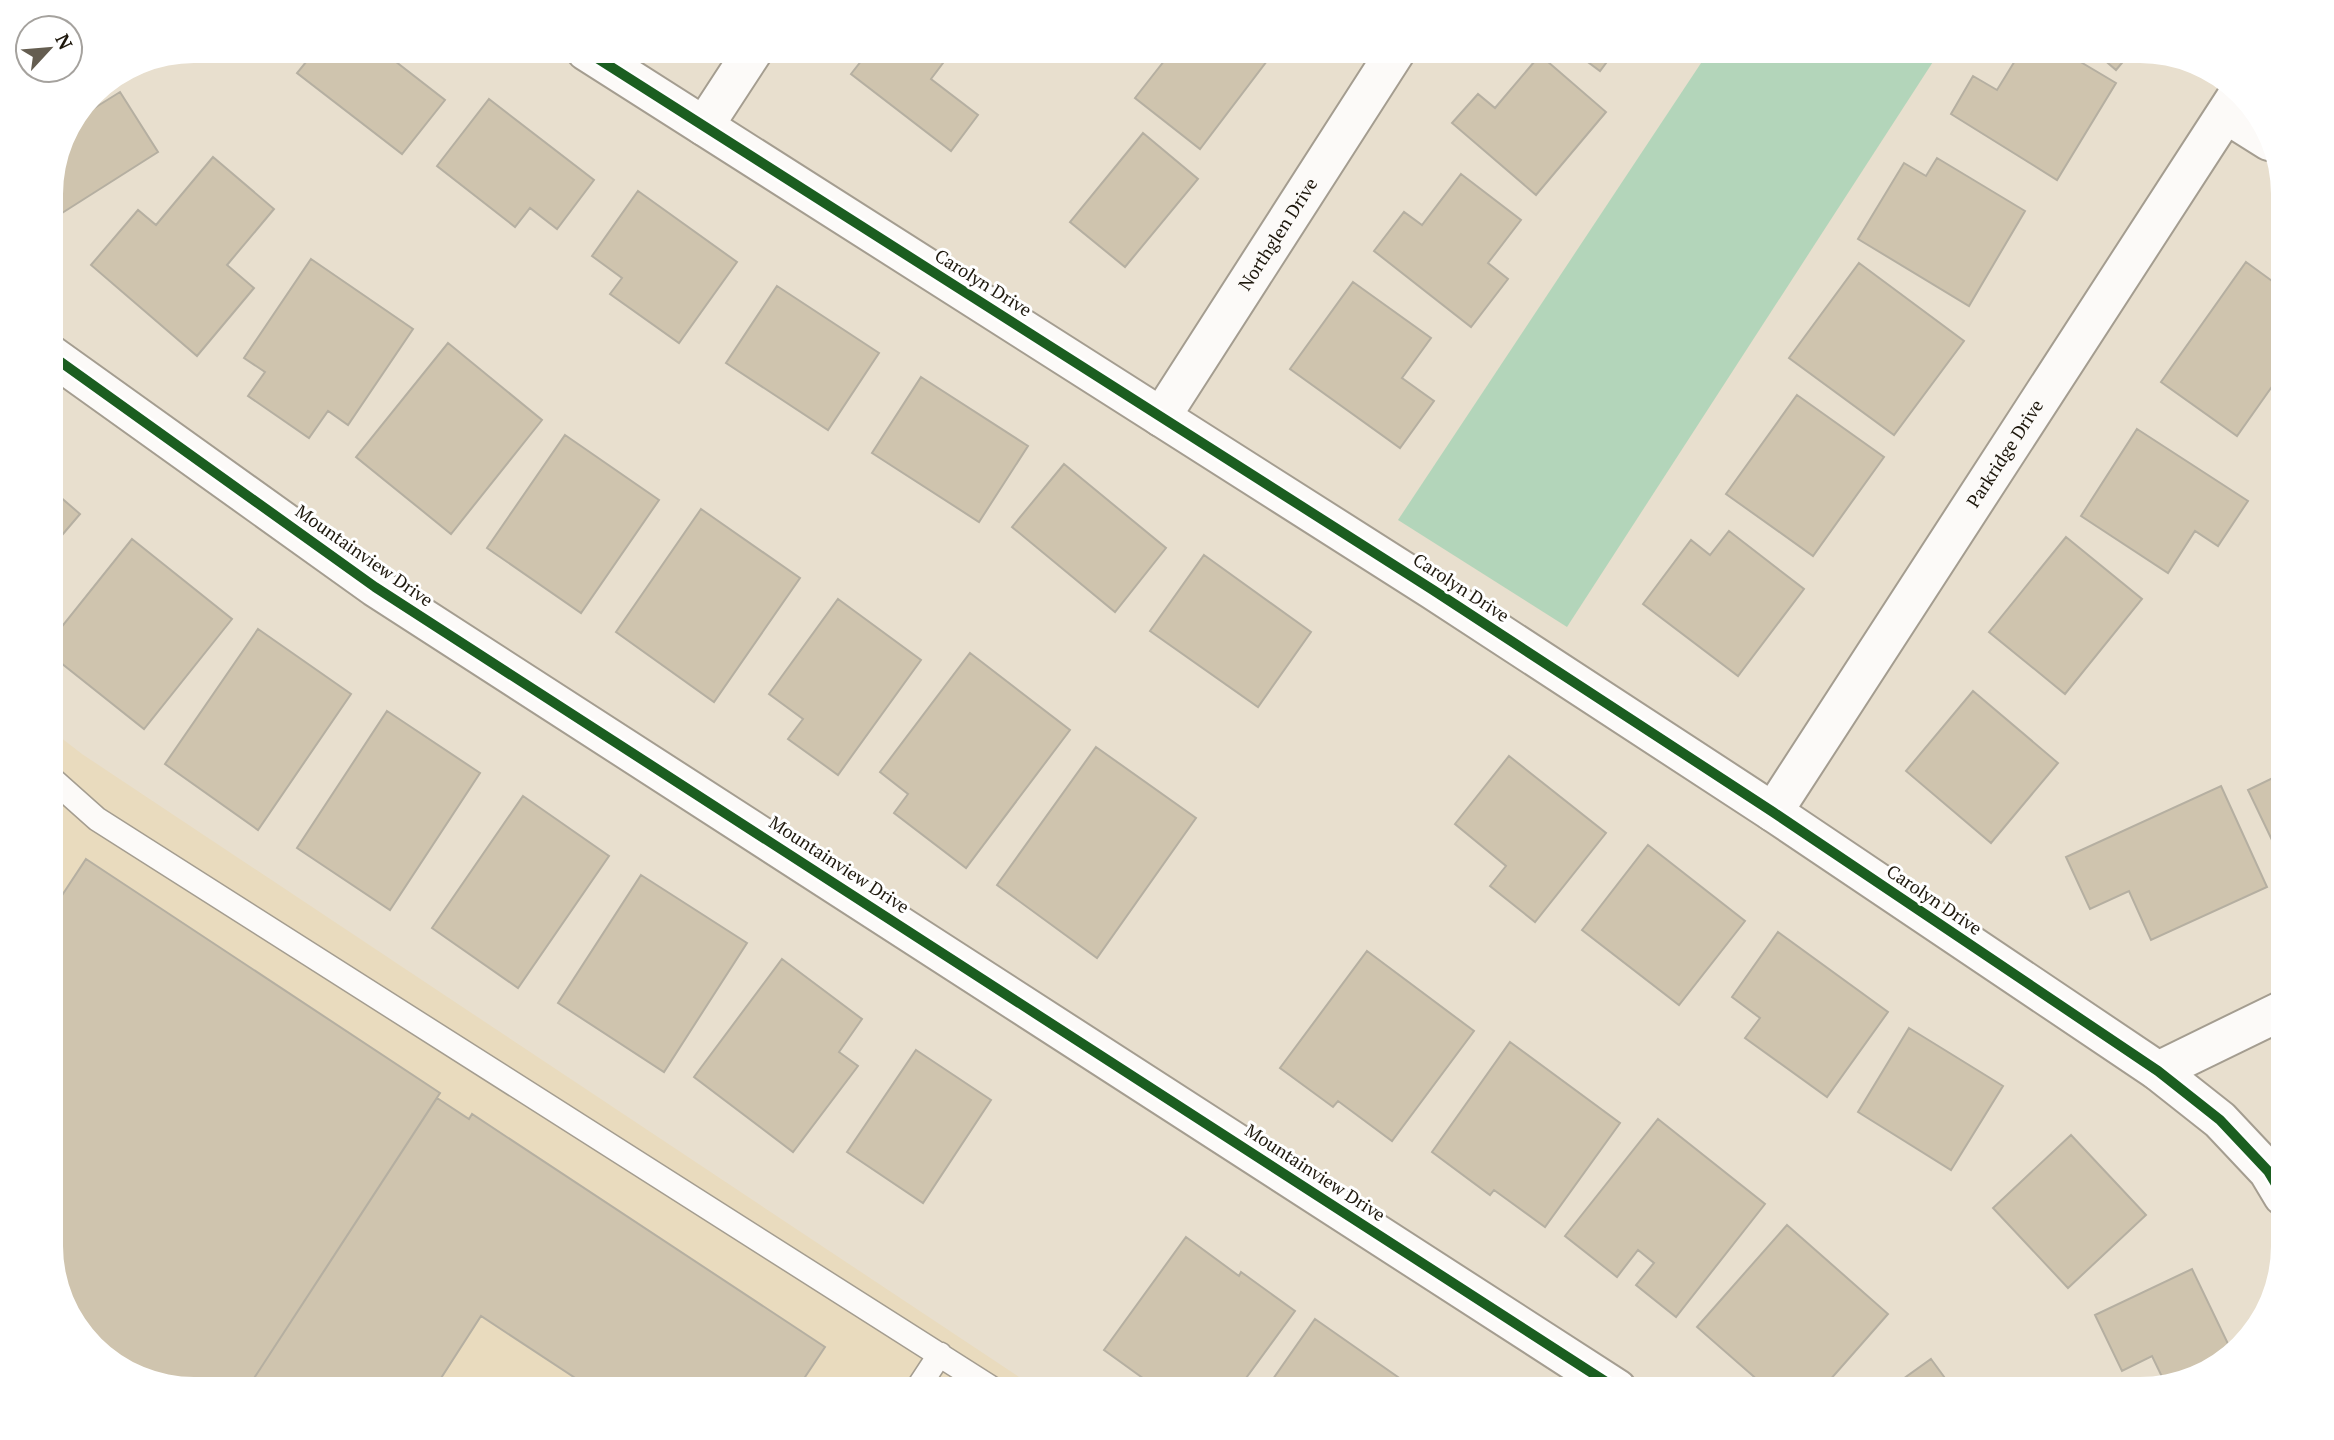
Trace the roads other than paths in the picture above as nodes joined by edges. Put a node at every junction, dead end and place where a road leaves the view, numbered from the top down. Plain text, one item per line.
1 (605, 63) edge
2 (745, 63) edge
3 (1388, 63) edge
4 (2231, 105) edge
5 (2249, 122) edge
6 (704, 126) junction
7 (63, 364) edge
8 (1161, 417) junction
9 (63, 789) edge
10 (1773, 812) junction
11 (2271, 1016) edge
12 (2158, 1072) junction
13 (2271, 1176) edge
14 (940, 1354) junction
15 (925, 1377) edge
16 (975, 1377) edge
17 (1598, 1377) edge

1 - 6 street, Carolyn Drive
2 - 6 street
3 - 8 street, Northglen Drive
4 - 5 street
4 - 10 street, Parkridge Drive
6 - 8 street, Carolyn Drive
7 - 17 street, Mountainview Drive
8 - 10 street, Carolyn Drive
9 - 14 lane
10 - 12 street, Carolyn Drive
11 - 12 street
12 - 13 street, Carolyn Drive
14 - 15 lane
14 - 16 lane

